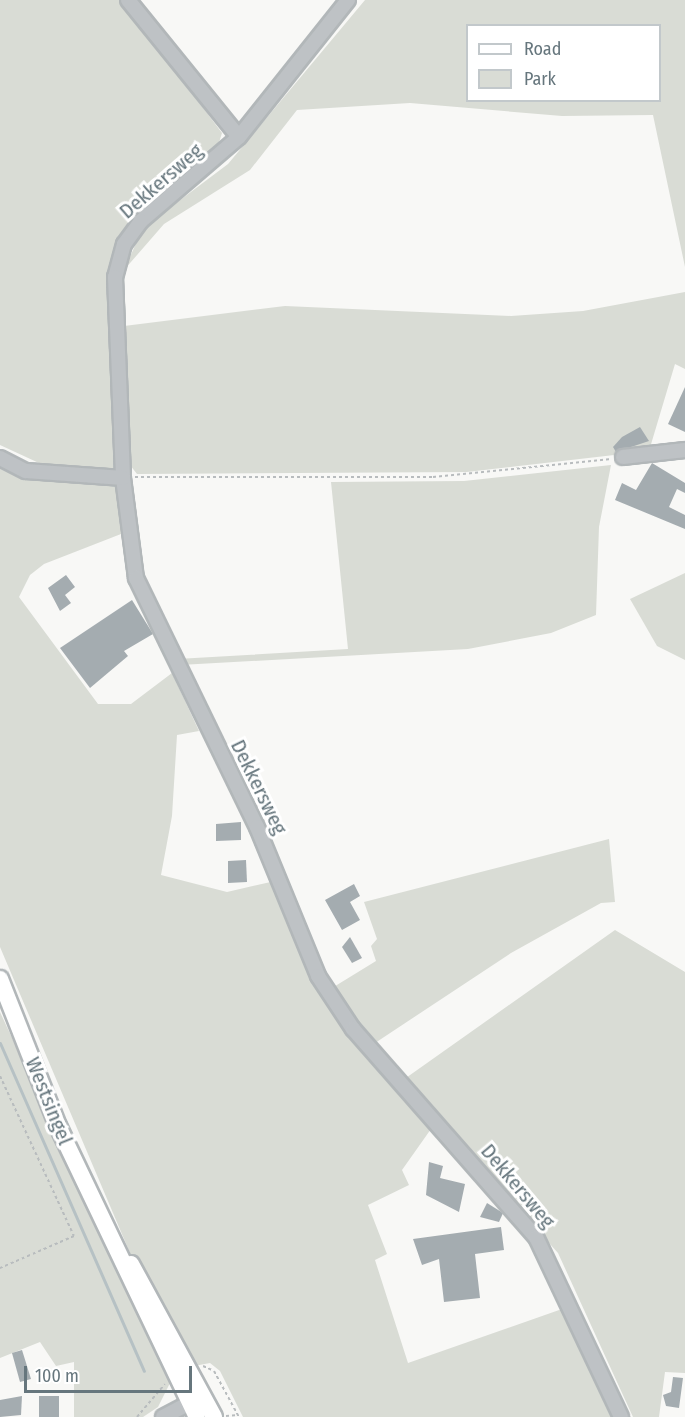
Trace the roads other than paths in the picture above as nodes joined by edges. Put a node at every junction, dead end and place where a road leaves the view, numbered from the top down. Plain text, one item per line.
1 (128, 0) edge
2 (348, 0) edge
3 (239, 137) junction
4 (685, 450) edge
5 (623, 457) road end
6 (0, 458) edge
7 (123, 478) junction
8 (0, 979) edge
9 (197, 1405) edge
10 (163, 1417) edge
11 (214, 1417) edge
12 (621, 1417) edge

1 - 3 street
2 - 3 street, Dekkersweg
3 - 7 street, Dekkersweg
4 - 5 street
6 - 7 street
7 - 12 street, Dekkersweg
8 - 9 main road, Westsingel
9 - 10 street
9 - 11 main road, Westsingel

